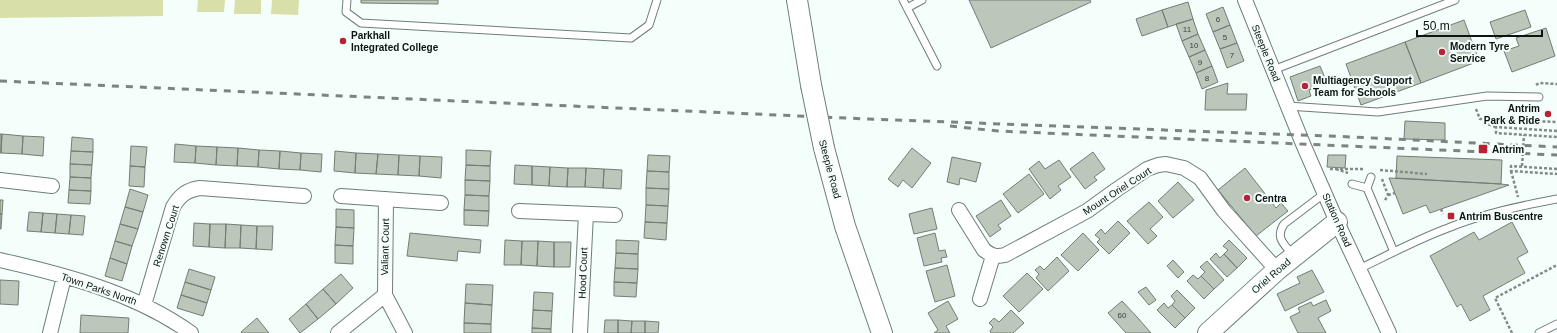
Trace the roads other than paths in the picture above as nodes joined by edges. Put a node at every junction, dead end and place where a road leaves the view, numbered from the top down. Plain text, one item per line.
1 (347, 0) edge
2 (657, 0) edge
3 (797, 0) edge
4 (903, 0) edge
5 (922, 0) edge
6 (1245, 0) edge
7 (1455, 0) edge
8 (907, 8) junction
9 (937, 66) dead end
10 (1273, 70) junction
11 (1539, 97) dead end
12 (1287, 106) junction
13 (1371, 176) dead end
14 (0, 180) edge
15 (1352, 184) dead end
16 (52, 186) dead end
17 (1367, 188) junction
18 (1325, 193) junction
19 (304, 196) dead end
20 (341, 196) dead end
21 (386, 199) junction
22 (1557, 200) edge
23 (441, 203) dead end
24 (959, 210) dead end
25 (519, 211) dead end
26 (586, 214) junction
27 (615, 215) dead end
28 (1337, 222) junction
29 (1394, 252) junction
30 (993, 256) junction
31 (1295, 256) junction
32 (0, 260) edge
33 (1359, 269) junction
34 (1277, 270) junction
35 (64, 277) junction
36 (385, 295) junction
37 (980, 299) dead end
38 (144, 305) junction
39 (1557, 324) edge
40 (50, 333) edge
41 (192, 333) edge
42 (338, 333) edge
43 (405, 333) edge
44 (580, 333) edge
45 (882, 333) edge
46 (1208, 333) edge
47 (1388, 333) edge
48 (1539, 333) edge

1 - 2 lane
3 - 45 street, Steeple Road, bridge
4 - 8 lane
5 - 8 lane
6 - 10 street, Steeple Road
7 - 10 lane
8 - 9 lane
10 - 12 street, Steeple Road
11 - 12 lane
12 - 18 street, Station Road
13 - 17 lane
14 - 16 street
15 - 17 lane
17 - 29 lane
18 - 28 street, Station Road
18 - 31 lane
19 - 38 street, Renown Court
20 - 21 street
21 - 23 street
21 - 36 street, Valiant Court
22 - 29 lane
24 - 30 street
25 - 26 street
26 - 27 street
26 - 44 street, Hood Court
28 - 31 street, Oriel Road
28 - 33 street, Station Road
29 - 33 lane
30 - 34 street, Mount Oriel Court
30 - 37 street
31 - 34 street, Oriel Road
32 - 35 street, Town Parks North
33 - 47 street, Station Road
34 - 46 street, Oriel Road
35 - 38 street, Town Parks North
35 - 40 street
36 - 42 street
36 - 43 street, Valiant Court
38 - 41 street, Town Parks North
39 - 48 lane

